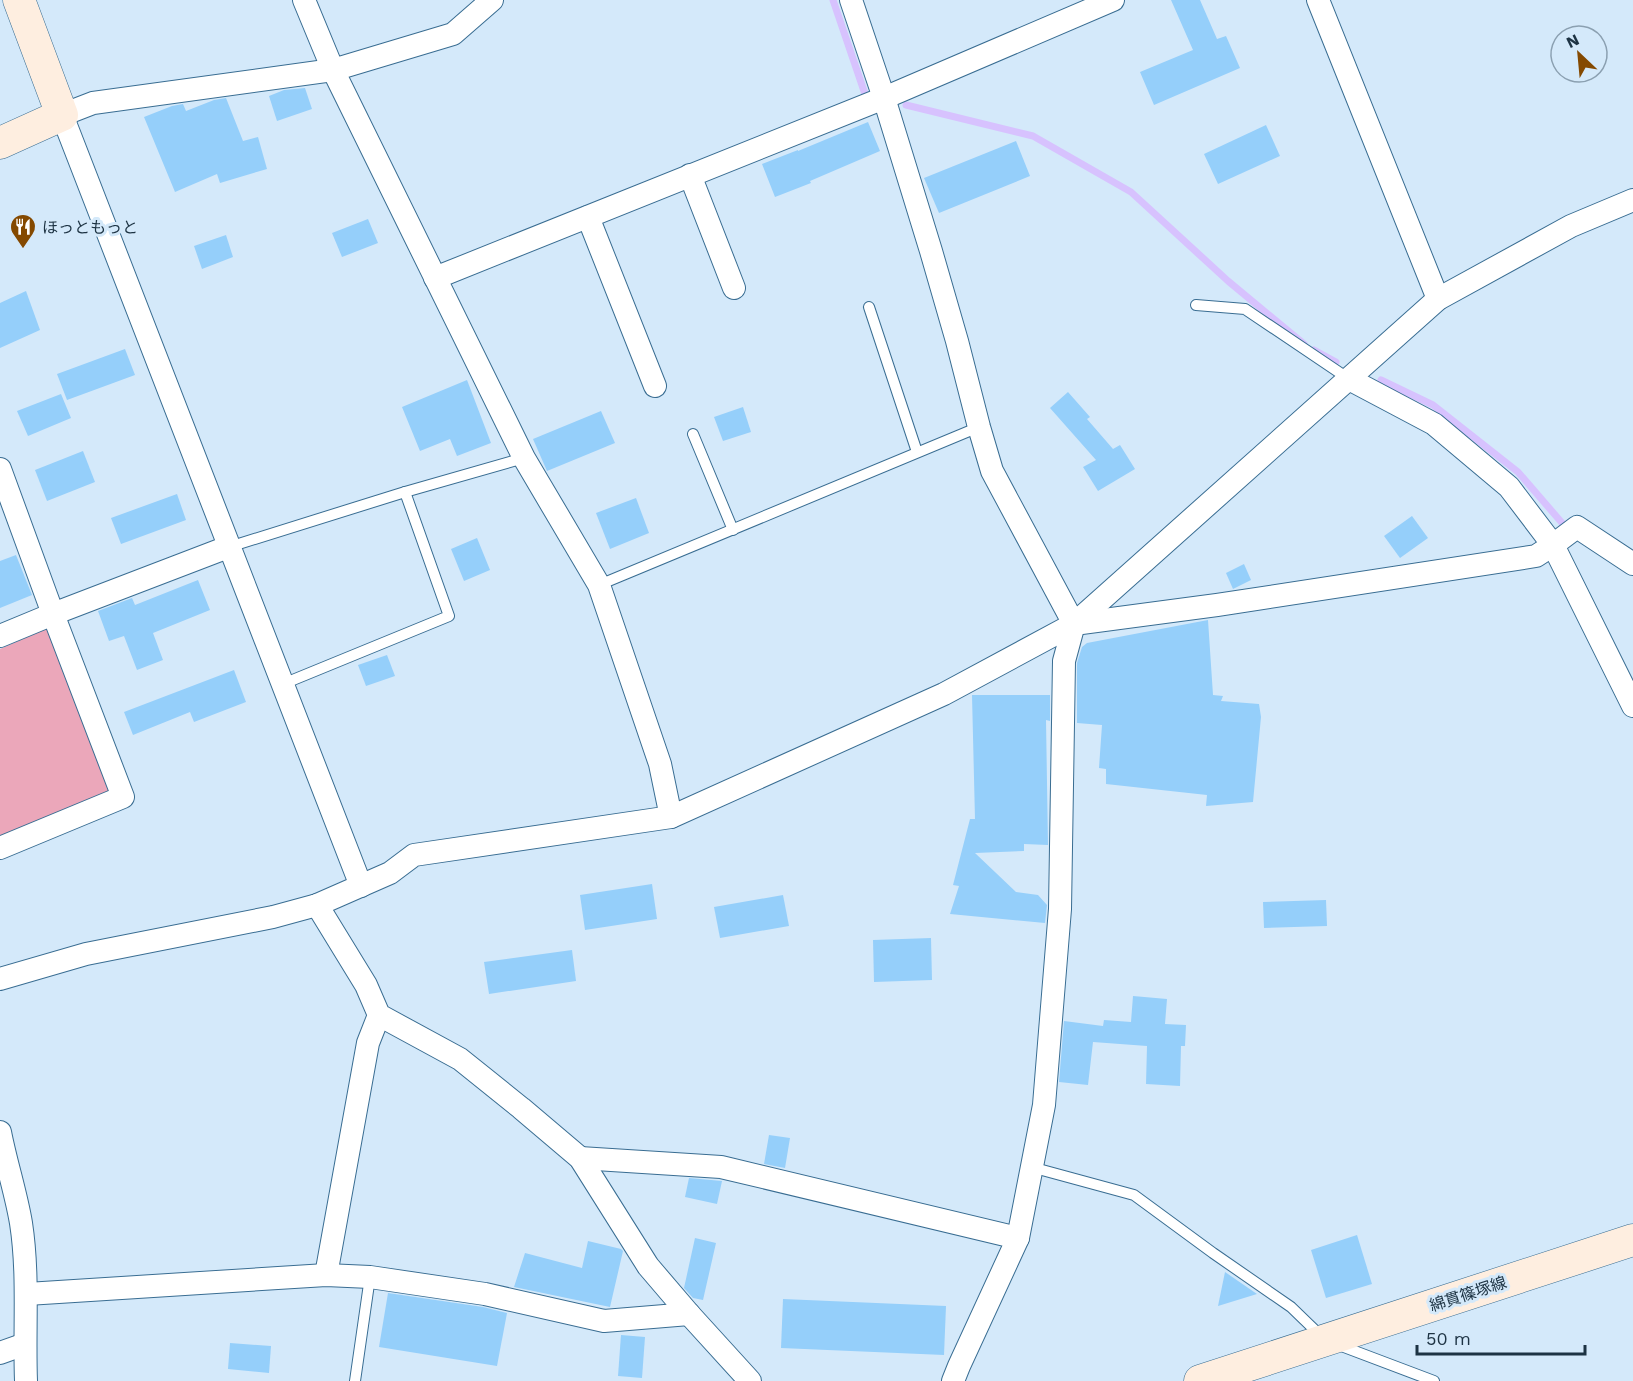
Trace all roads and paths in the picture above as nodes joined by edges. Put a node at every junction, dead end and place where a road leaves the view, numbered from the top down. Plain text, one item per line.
1 (19, 0) edge
2 (304, 0) edge
3 (492, 0) edge
4 (851, 0) edge
5 (1318, 0) edge
6 (1101, 2) edge
7 (333, 70) junction
8 (884, 98) junction
9 (62, 115) junction
10 (0, 143) edge
11 (690, 175) junction
12 (1633, 200) edge
13 (588, 216) junction
14 (435, 278) junction
15 (734, 288) dead end
16 (1438, 299) junction
17 (1196, 305) dead end
18 (868, 307) dead end
19 (1349, 379) junction
20 (655, 386) dead end
21 (978, 427) junction
22 (693, 434) dead end
23 (918, 452) junction
24 (524, 458) junction
25 (0, 469) edge
26 (405, 492) junction
27 (733, 530) junction
28 (1553, 545) junction
29 (228, 547) junction
30 (1633, 564) edge
31 (599, 585) junction
32 (53, 614) junction
33 (1074, 624) junction
34 (0, 636) edge
35 (283, 684) junction
36 (1633, 705) edge
37 (671, 817) junction
38 (0, 848) edge
39 (361, 886) junction
40 (317, 905) junction
41 (0, 979) edge
42 (379, 1015) junction
43 (0, 1134) edge
44 (580, 1158) junction
45 (1031, 1167) junction
46 (1018, 1238) junction
47 (1633, 1240) edge
48 (326, 1275) junction
49 (370, 1276) junction
50 (27, 1294) junction
51 (689, 1314) junction
52 (1325, 1340) junction
53 (25, 1344) junction
54 (0, 1353) edge
55 (26, 1381) edge
56 (356, 1381) edge
57 (750, 1381) edge
58 (953, 1381) edge
59 (1200, 1381) edge
60 (1434, 1381) edge

1 - 9 main road
2 - 7 street
3 - 7 street
4 - 8 street
5 - 16 street
6 - 8 street
7 - 9 street
7 - 14 street
8 - 11 street
8 - 21 street
9 - 10 main road
9 - 29 street
11 - 13 street
11 - 15 street
12 - 16 street
13 - 14 street
13 - 20 street
14 - 24 street
16 - 19 street
17 - 19 lane
18 - 23 lane
19 - 28 street
19 - 33 street
21 - 23 lane
21 - 33 street
22 - 27 lane
23 - 27 lane
24 - 26 lane
24 - 31 street
25 - 32 street
26 - 29 lane
26 - 35 lane
27 - 31 lane
28 - 30 street
28 - 33 street
28 - 36 street
29 - 32 street
29 - 35 street
31 - 37 street
32 - 34 street
32 - 38 street
33 - 37 street
33 - 45 street
35 - 39 street
37 - 39 street
39 - 40 street
40 - 41 street
40 - 42 street
42 - 44 street
42 - 48 street
43 - 50 street
44 - 46 street
44 - 51 street
45 - 46 street
45 - 52 lane
46 - 58 street
47 - 52 main road, 綿貫篠塚線
48 - 49 street
48 - 50 street
49 - 51 street
49 - 56 lane
50 - 53 street
51 - 57 street
52 - 59 main road, 綿貫篠塚線
52 - 60 lane
53 - 54 street
53 - 55 street

